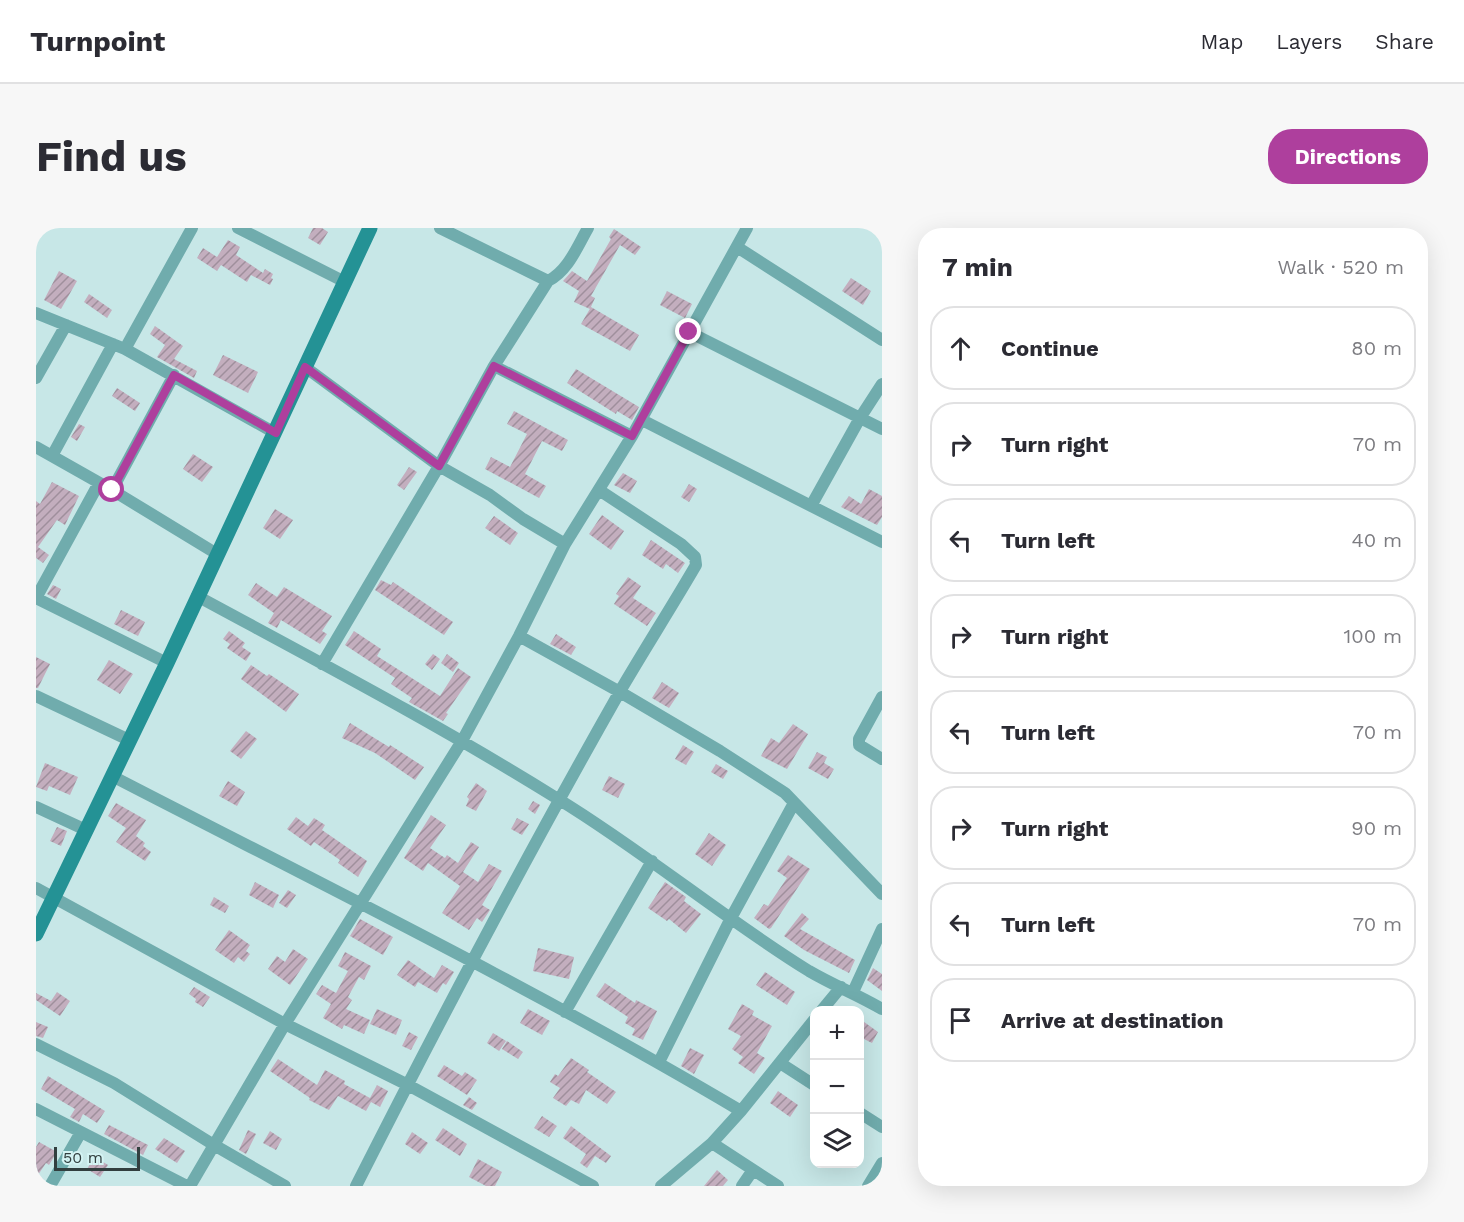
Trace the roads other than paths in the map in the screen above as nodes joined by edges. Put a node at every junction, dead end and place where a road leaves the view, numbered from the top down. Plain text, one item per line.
1 (192, 228) edge
2 (238, 228) edge
3 (370, 228) edge
4 (440, 228) edge
5 (588, 228) edge
6 (747, 228) edge
7 (736, 247) junction
8 (548, 281) junction
9 (345, 282) junction
10 (36, 313) edge
11 (66, 325) junction
12 (689, 332) junction
13 (882, 340) edge
14 (119, 346) junction
15 (494, 366) junction
16 (305, 367) junction
17 (174, 375) junction
18 (36, 378) edge
19 (882, 384) edge
20 (860, 418) junction
21 (642, 420) junction
22 (882, 429) edge
23 (276, 433) junction
24 (632, 436) junction
25 (36, 447) edge
26 (52, 456) junction
27 (439, 466) junction
28 (99, 483) junction
29 (112, 490) junction
30 (599, 490) junction
31 (811, 506) junction
32 (882, 542) edge
33 (565, 544) junction
34 (217, 554) junction
35 (197, 597) junction
36 (36, 598) edge
37 (519, 636) junction
38 (167, 663) junction
39 (322, 664) junction
40 (620, 692) junction
41 (36, 696) edge
42 (882, 697) edge
43 (129, 740) junction
44 (462, 741) junction
45 (882, 759) edge
46 (112, 776) junction
47 (560, 800) junction
48 (794, 802) junction
49 (36, 807) edge
50 (86, 830) junction
51 (652, 861) junction
52 (36, 888) edge
53 (882, 894) edge
54 (53, 897) junction
55 (360, 904) junction
56 (731, 918) junction
57 (882, 929) edge
58 (36, 934) edge
59 (472, 962) junction
60 (841, 987) junction
61 (853, 992) junction
62 (826, 1006) edge
63 (882, 1009) edge
64 (565, 1012) junction
65 (285, 1024) junction
66 (810, 1025) edge
67 (36, 1044) edge
68 (659, 1062) junction
69 (780, 1063) junction
70 (810, 1082) edge
71 (408, 1085) junction
72 (36, 1109) edge
73 (741, 1111) junction
74 (862, 1114) edge
75 (882, 1127) edge
76 (81, 1132) junction
77 (712, 1143) junction
78 (214, 1145) junction
79 (882, 1163) edge
80 (753, 1170) junction
81 (50, 1186) edge
82 (189, 1186) edge
83 (285, 1186) edge
84 (356, 1186) edge
85 (593, 1186) edge
86 (661, 1186) edge
87 (742, 1186) edge
88 (778, 1186) edge
89 (868, 1186) edge

1 - 14 street
2 - 9 street
3 - 9 main road
4 - 8 street
5 - 8 street
6 - 7 street
7 - 12 street
7 - 13 street
8 - 15 street
9 - 16 main road
10 - 11 street
11 - 14 street
11 - 18 street
12 - 20 street
12 - 21 street
14 - 17 street
14 - 26 street
15 - 24 street
15 - 27 street
16 - 23 main road
16 - 27 street
17 - 23 street
17 - 29 street
19 - 20 street
20 - 22 street
20 - 31 street
21 - 24 street
21 - 31 street
23 - 34 main road
24 - 30 street
25 - 26 street
26 - 28 street
27 - 33 street
27 - 39 street
28 - 29 street
28 - 36 street
29 - 34 street
30 - 33 street
30 - 40 street
31 - 32 street
33 - 37 street
34 - 35 main road
35 - 38 main road
35 - 39 street
36 - 38 street
37 - 40 street
37 - 44 street
38 - 43 main road
39 - 44 street
40 - 47 street
40 - 48 street
41 - 43 street
42 - 45 street
43 - 46 main road
44 - 47 street
44 - 55 street
46 - 50 main road
46 - 55 street
47 - 51 street
47 - 59 street
48 - 53 street
48 - 56 street
49 - 50 street
50 - 54 main road
51 - 56 street
51 - 64 street
52 - 54 street
54 - 58 main road
54 - 65 street
55 - 59 street
55 - 65 street
56 - 60 street
56 - 68 street
57 - 61 street
59 - 64 street
59 - 71 street
60 - 61 street
60 - 62 street
61 - 63 street
64 - 68 street
65 - 71 street
65 - 78 street
66 - 69 street
67 - 78 street
68 - 73 street
69 - 70 street
69 - 73 street
71 - 84 street
71 - 85 street
72 - 76 street
73 - 77 street
74 - 75 street
76 - 81 street
76 - 82 street
77 - 80 street
77 - 86 street
78 - 82 street
78 - 83 street
79 - 89 street
80 - 87 street
80 - 88 street

